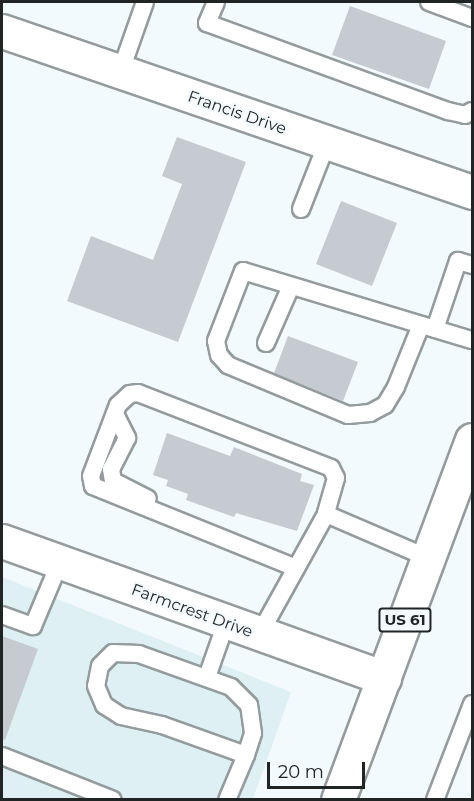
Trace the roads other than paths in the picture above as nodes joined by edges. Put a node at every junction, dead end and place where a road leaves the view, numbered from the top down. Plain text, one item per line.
1 (145, 2) edge
2 (216, 2) edge
3 (429, 2) edge
4 (472, 18) edge
5 (2, 31) edge
6 (120, 73) junction
7 (472, 111) edge
8 (327, 143) junction
9 (472, 192) edge
10 (301, 209) dead end
11 (472, 265) edge
12 (291, 286) junction
13 (428, 327) junction
14 (472, 340) edge
15 (266, 344) dead end
16 (472, 440) edge
17 (326, 514) junction
18 (2, 541) edge
19 (428, 558) junction
20 (60, 562) junction
21 (296, 568) junction
22 (2, 615) edge
23 (226, 624) junction
24 (259, 635) junction
25 (207, 677) junction
26 (384, 678) junction
27 (472, 704) edge
28 (246, 755) junction
29 (2, 756) edge
30 (113, 800) edge
31 (227, 800) edge
32 (338, 800) edge
33 (435, 800) edge

1 - 6 lane
2 - 7 lane
3 - 4 lane
5 - 6 street, Francis Drive
6 - 8 street, Francis Drive
8 - 9 street, Francis Drive
8 - 10 lane
11 - 13 lane
12 - 13 lane
12 - 13 lane
12 - 15 lane
13 - 14 lane
16 - 19 street, US 61
17 - 19 lane
17 - 21 lane
17 - 21 lane
18 - 20 street, Farmcrest Drive
19 - 26 street, US 61
20 - 22 lane
20 - 23 street, Farmcrest Drive
21 - 24 lane
23 - 24 street, Farmcrest Drive
23 - 25 lane
24 - 26 street, Farmcrest Drive
25 - 28 lane
25 - 28 lane
26 - 32 street, US 61
27 - 33 lane
28 - 31 lane
29 - 30 lane

